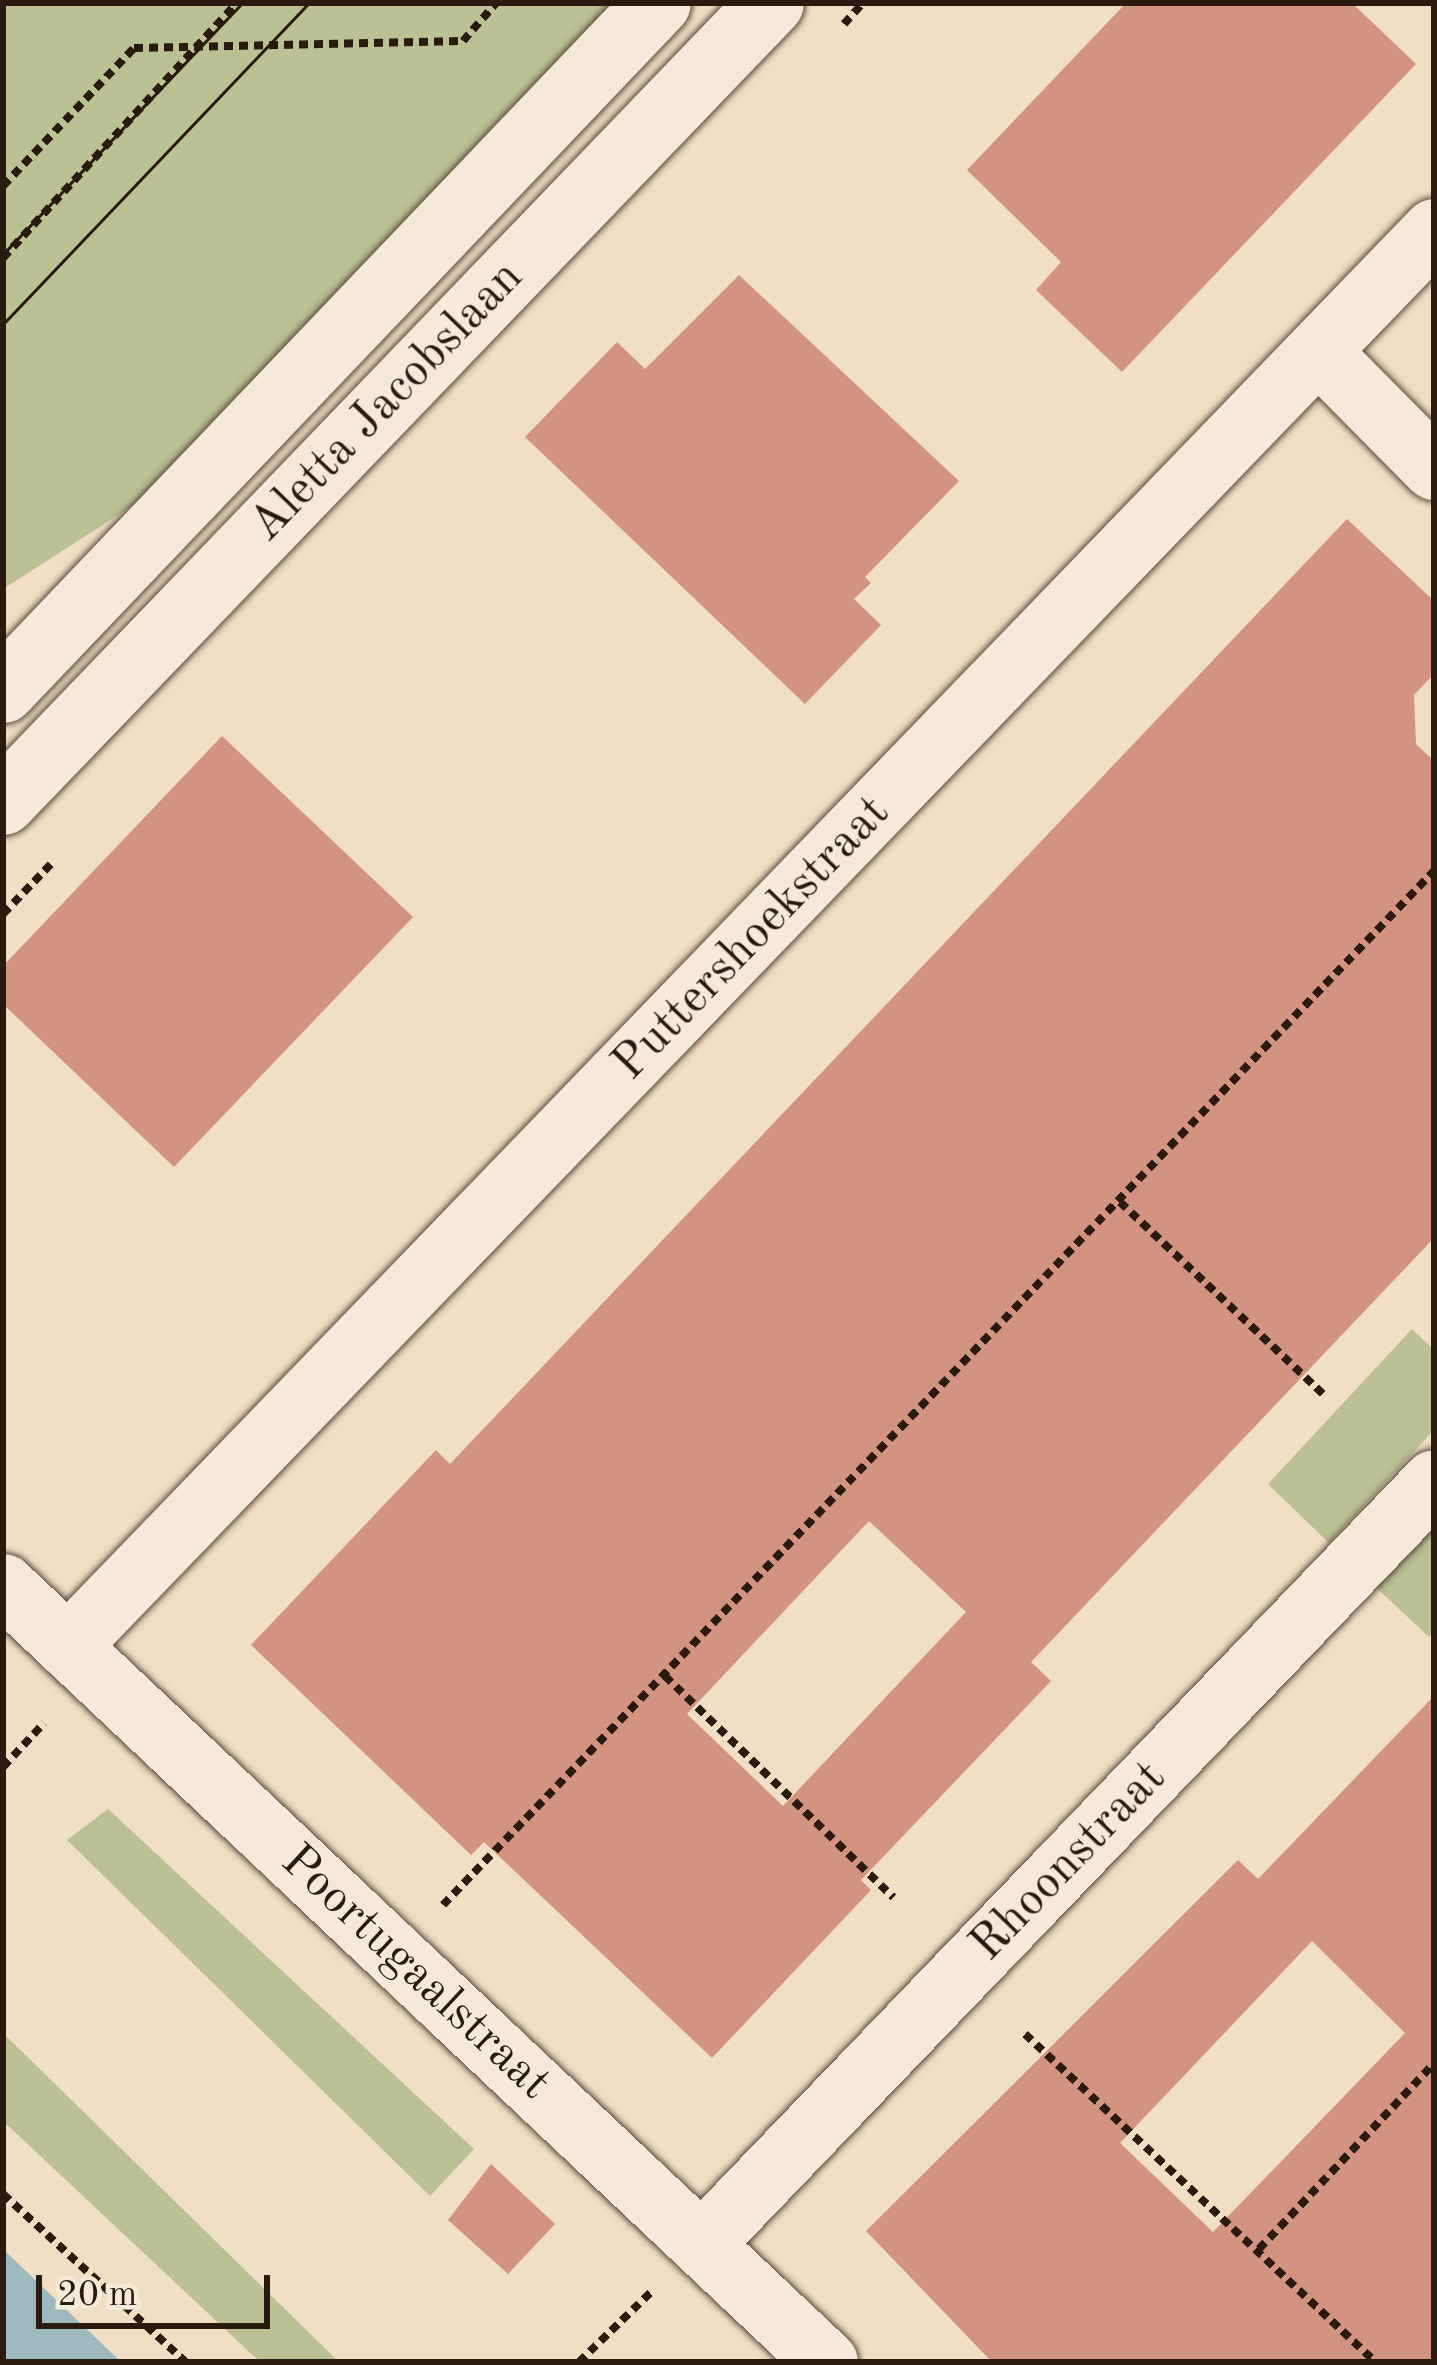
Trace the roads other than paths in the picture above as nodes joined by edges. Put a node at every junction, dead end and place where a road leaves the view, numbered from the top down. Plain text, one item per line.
1 (658, 3) edge
2 (771, 3) edge
3 (1434, 230) edge
4 (1320, 353) junction
5 (1434, 467) edge
6 (3, 690) edge
7 (3, 802) edge
8 (1434, 1481) edge
9 (3, 1585) edge
10 (68, 1646) junction
11 (703, 2242) junction
12 (826, 2362) edge

1 - 6 street, Aletta Jacobslaan
2 - 7 street, Aletta Jacobslaan
3 - 4 street, Puttershoekstraat
4 - 5 street
4 - 10 street, Puttershoekstraat
8 - 11 street, Rhoonstraat
9 - 10 street, Poortugaalstraat
10 - 11 street, Poortugaalstraat
11 - 12 street, Poortugaalstraat

